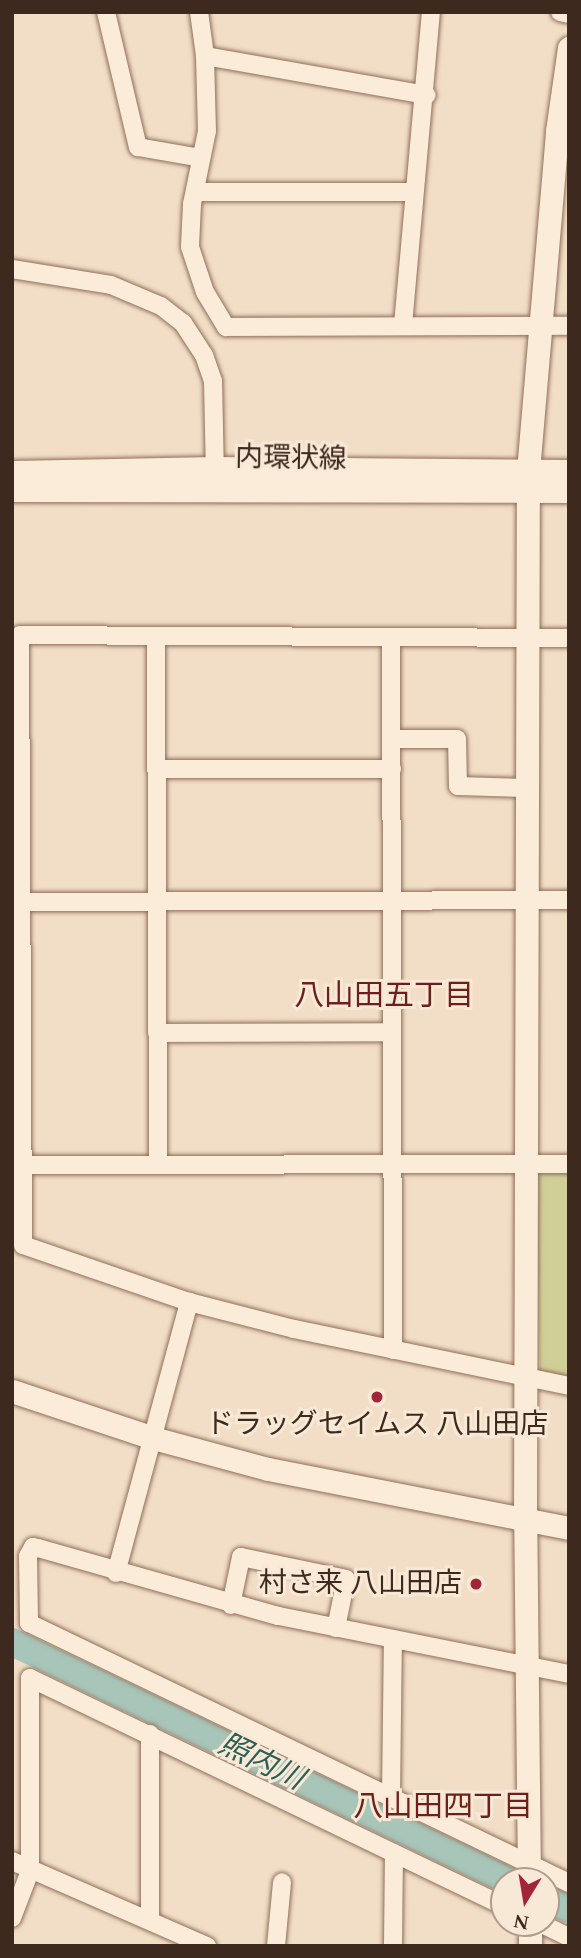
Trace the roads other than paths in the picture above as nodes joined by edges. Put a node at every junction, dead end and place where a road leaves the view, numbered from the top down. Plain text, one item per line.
1 (106, 12) edge
2 (199, 12) edge
3 (431, 12) edge
4 (560, 12) edge
5 (569, 14) edge
6 (569, 48) edge
7 (205, 56) junction
8 (427, 95) junction
9 (201, 158) junction
10 (195, 192) junction
11 (414, 192) junction
12 (560, 193) edge
13 (12, 269) edge
14 (403, 325) junction
15 (569, 326) edge
16 (540, 327) junction
17 (569, 471) edge
18 (12, 472) edge
19 (215, 478) junction
20 (528, 481) junction
21 (12, 490) edge
22 (569, 491) edge
23 (391, 637) junction
24 (526, 637) junction
25 (156, 638) junction
26 (569, 638) edge
27 (391, 739) junction
28 (156, 769) junction
29 (392, 769) junction
30 (525, 788) junction
31 (156, 900) junction
32 (526, 900) junction
33 (569, 900) edge
34 (392, 901) junction
35 (24, 902) junction
36 (392, 1032) junction
37 (157, 1033) junction
38 (526, 1163) junction
39 (393, 1164) junction
40 (569, 1164) edge
41 (25, 1165) junction
42 (158, 1165) junction
43 (189, 1302) junction
44 (393, 1350) junction
45 (528, 1378) junction
46 (569, 1386) edge
47 (12, 1391) edge
48 (153, 1438) junction
49 (525, 1520) junction
50 (569, 1528) edge
51 (116, 1573) junction
52 (231, 1605) junction
53 (336, 1628) junction
54 (393, 1640) junction
55 (526, 1665) junction
56 (569, 1674) edge
57 (150, 1734) junction
58 (391, 1796) junction
59 (394, 1853) junction
60 (12, 1861) edge
61 (520, 1867) edge
62 (529, 1867) edge
63 (30, 1871) junction
64 (282, 1882) dead end
65 (490, 1899) edge
66 (150, 1917) junction
67 (12, 1918) edge
68 (207, 1946) edge
69 (276, 1946) edge
70 (393, 1946) edge

1 - 9 street
2 - 7 street
3 - 8 street
4 - 5 street
6 - 12 street
7 - 8 street
7 - 9 street
8 - 11 street
9 - 10 street
10 - 11 street
10 - 14 street
11 - 14 street
12 - 16 street
13 - 19 street
14 - 16 street
15 - 16 street
16 - 20 street
17 - 20 street
18 - 19 street
19 - 20 street
19 - 21 street, 内環状線
20 - 22 street
20 - 24 street
23 - 24 street
23 - 25 street
23 - 27 street
24 - 26 street
24 - 30 street
25 - 28 street
25 - 35 street
27 - 29 street
27 - 30 street
28 - 29 street
28 - 31 street
29 - 34 street
30 - 32 street
31 - 34 street
31 - 35 street
31 - 37 street
32 - 33 street
32 - 34 street
32 - 38 street
34 - 36 street
35 - 41 street
36 - 37 street
36 - 39 street
37 - 42 street
38 - 39 street
38 - 40 street
38 - 45 street
39 - 42 street
39 - 44 street
41 - 42 street
41 - 43 street
43 - 44 street
43 - 48 street
44 - 45 street
45 - 46 street
45 - 49 street
47 - 48 street
48 - 49 street
48 - 51 street
49 - 50 street
49 - 55 street
51 - 52 street
51 - 58 street
52 - 53 street
52 - 53 street
53 - 54 street
54 - 55 street
54 - 58 street
55 - 56 street
55 - 62 street
57 - 59 street
57 - 63 street
57 - 66 street
58 - 61 street
59 - 65 street
59 - 70 street
60 - 63 street
63 - 66 street
63 - 67 street
64 - 69 street
66 - 68 street

